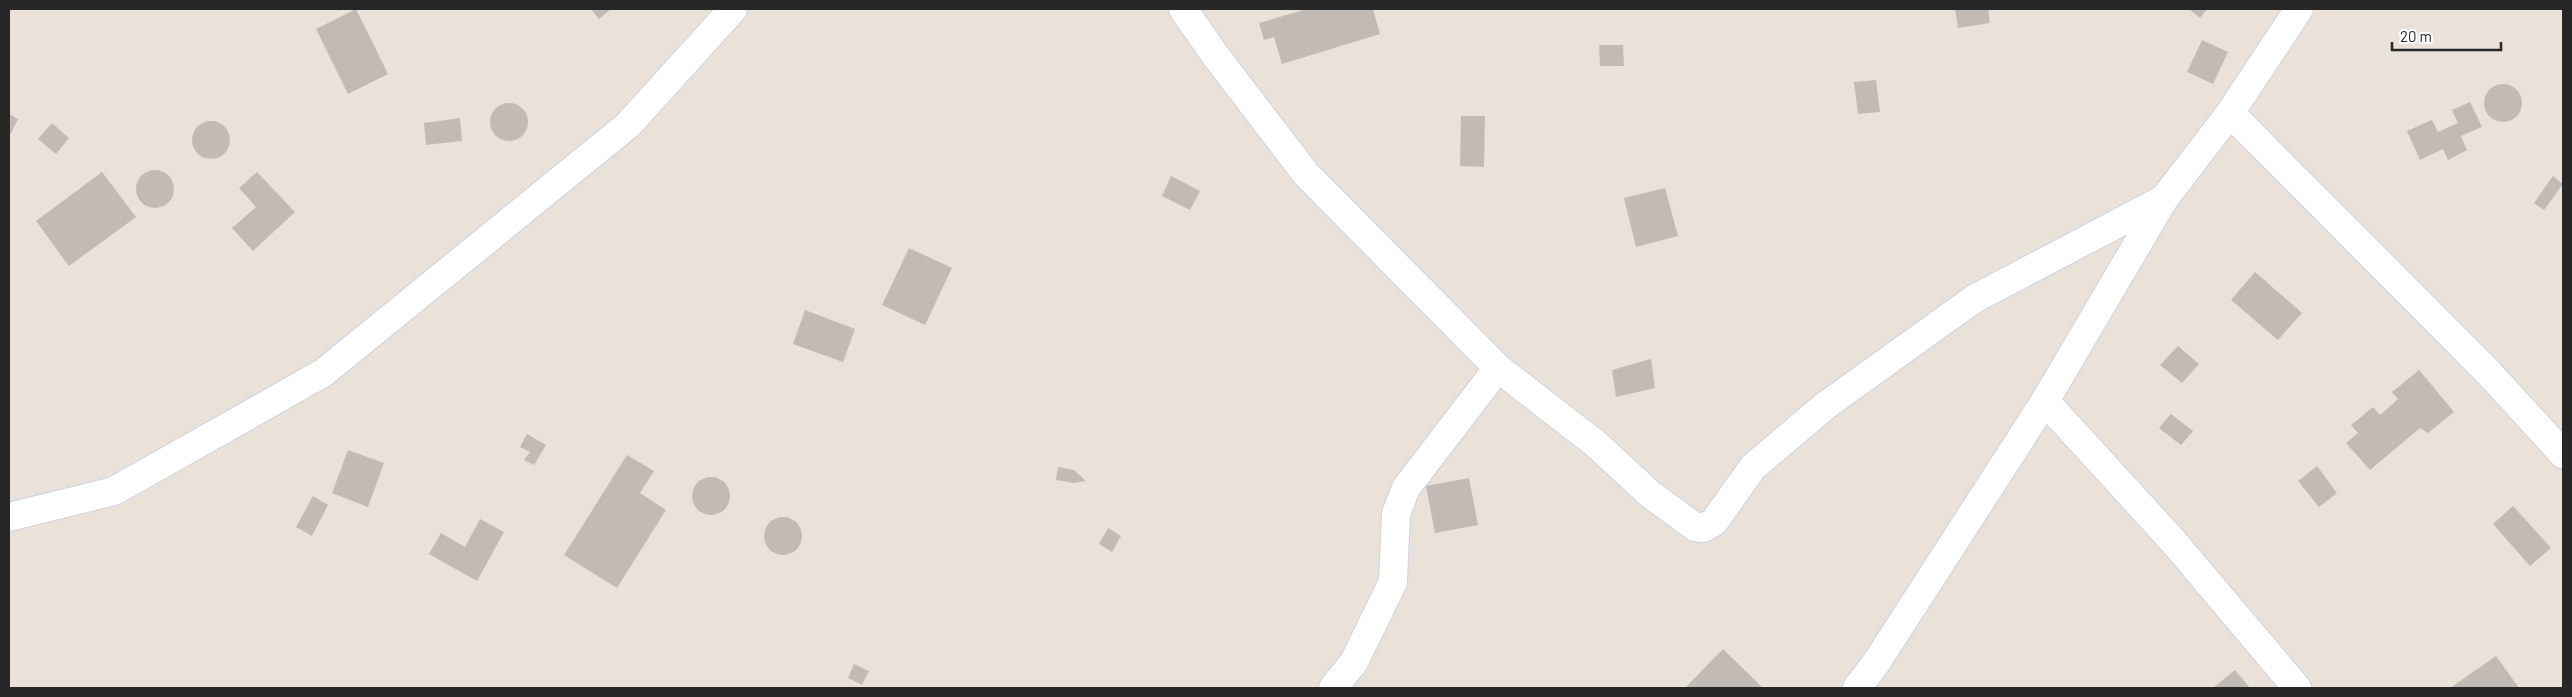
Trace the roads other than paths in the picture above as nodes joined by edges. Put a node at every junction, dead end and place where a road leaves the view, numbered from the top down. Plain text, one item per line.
1 (733, 9) edge
2 (1184, 9) edge
3 (2299, 9) edge
4 (2230, 113) junction
5 (2164, 199) junction
6 (1498, 368) junction
7 (2044, 400) junction
8 (2563, 454) edge
9 (9, 517) edge
10 (1333, 688) edge
11 (1857, 688) edge
12 (2297, 688) edge

1 - 9 street
2 - 6 street
3 - 4 street
4 - 5 street
4 - 8 street
5 - 6 street
5 - 7 street
6 - 10 street
7 - 11 street
7 - 12 street

